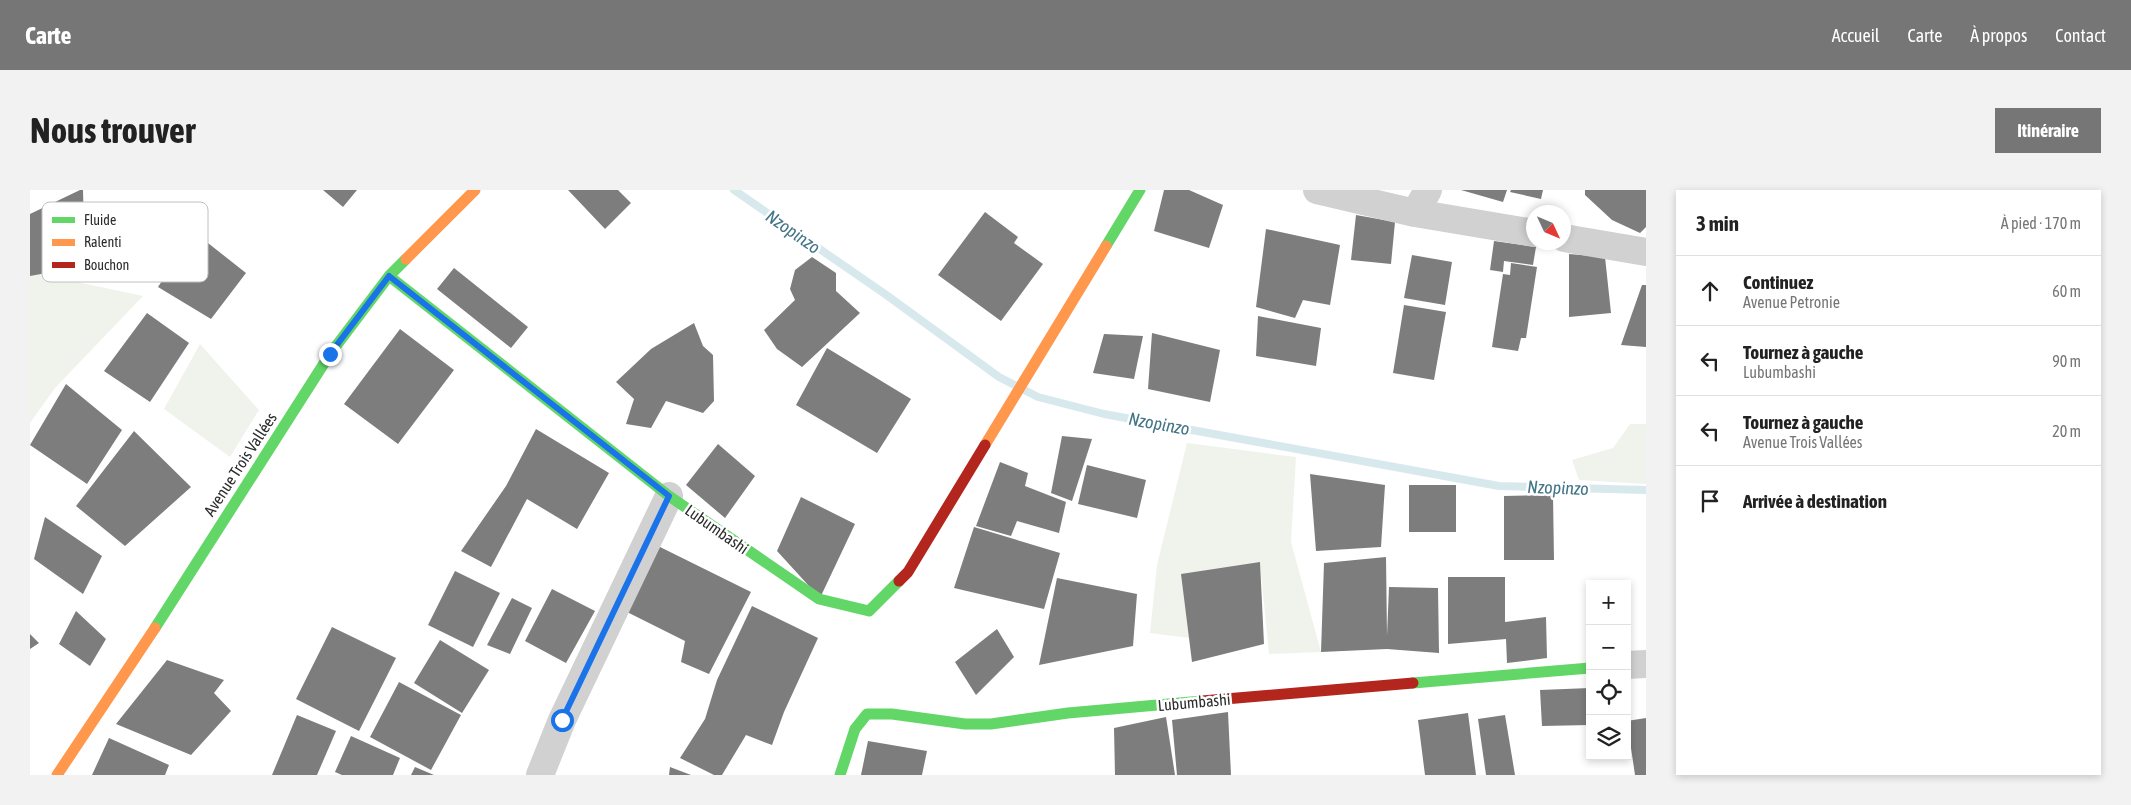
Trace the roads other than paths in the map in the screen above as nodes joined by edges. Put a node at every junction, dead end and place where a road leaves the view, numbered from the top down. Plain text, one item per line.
1 (475, 190) edge
2 (1140, 190) edge
3 (1317, 190) edge
4 (1421, 202) edge
5 (1526, 231) edge
6 (1571, 239) edge
7 (1646, 252) edge
8 (389, 276) junction
9 (669, 496) junction
10 (1646, 664) edge
11 (1631, 665) edge
12 (1586, 668) edge
13 (57, 775) edge
14 (540, 775) edge
15 (840, 775) edge

1 - 8 street, Avenue Trois Vallées
2 - 9 street, Lubumbashi
3 - 4 street
4 - 5 street
6 - 7 street
8 - 9 street, Lubumbashi
8 - 13 street, Avenue Trois Vallées
9 - 14 street
10 - 11 street
12 - 15 street, Lubumbashi

